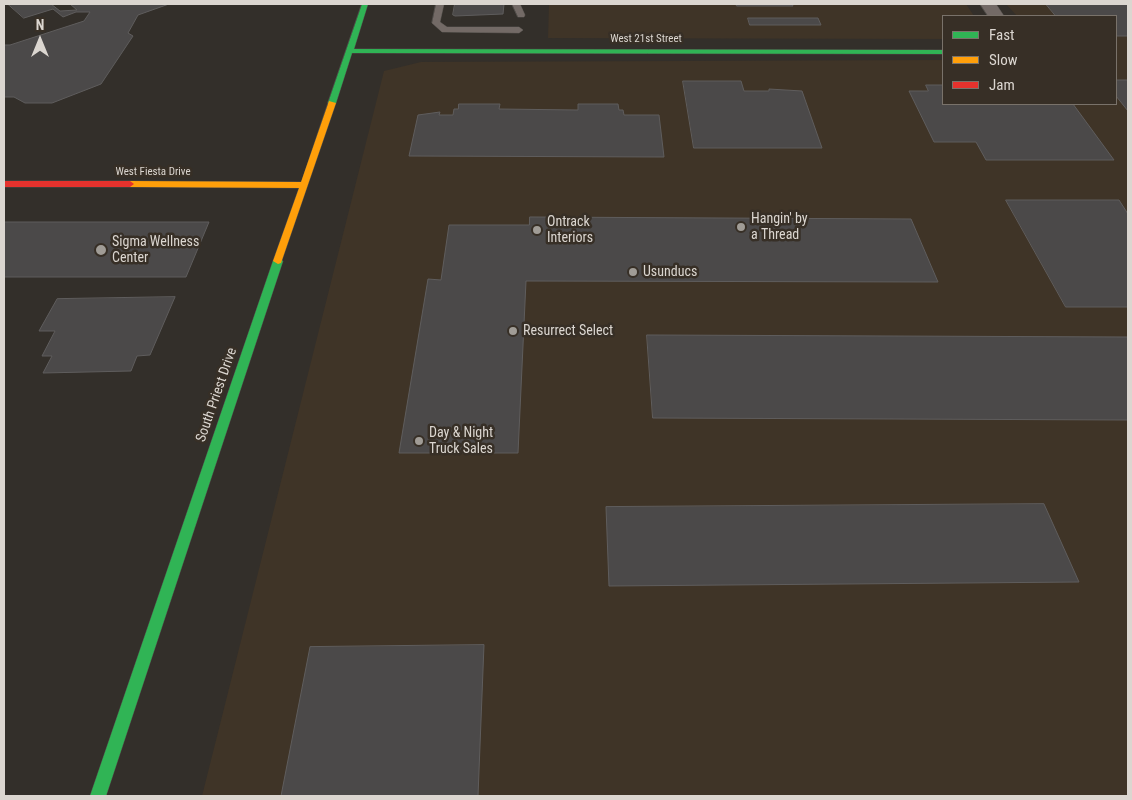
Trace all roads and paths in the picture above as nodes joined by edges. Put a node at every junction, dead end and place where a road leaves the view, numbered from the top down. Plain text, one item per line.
1 (365, 4) edge
2 (440, 4) edge
3 (516, 4) edge
4 (988, 4) edge
5 (521, 15) dead end
6 (995, 15) edge
7 (519, 30) dead end
8 (349, 51) junction
9 (942, 52) edge
10 (4, 184) edge
11 (303, 185) junction
12 (98, 796) edge

1 - 8 street, South Priest Drive
2 - 7 lane
3 - 5 lane
4 - 6 street
8 - 9 street, West 21st Street
8 - 11 street, South Priest Drive
10 - 11 street, West Fiesta Drive
11 - 12 street, South Priest Drive

